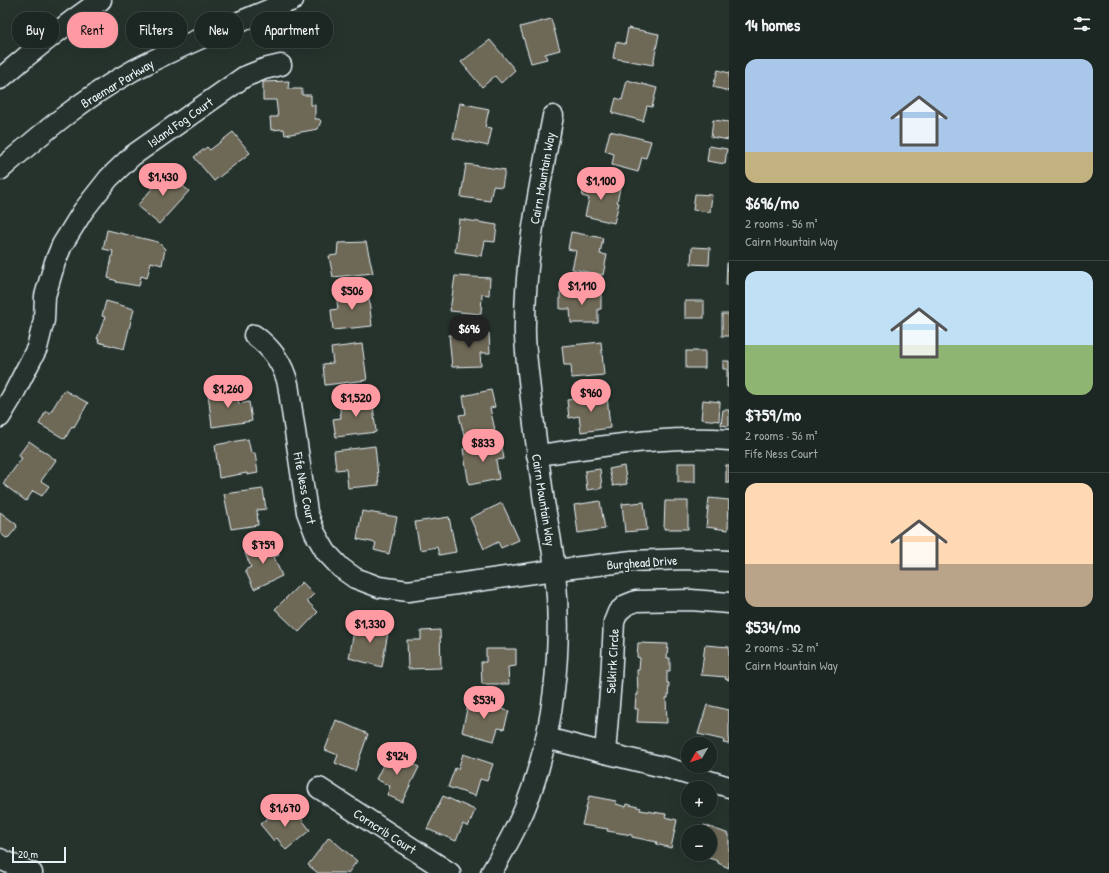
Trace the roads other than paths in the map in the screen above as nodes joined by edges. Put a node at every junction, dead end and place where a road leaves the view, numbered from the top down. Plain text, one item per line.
1 (101, 0) edge
2 (293, 0) edge
3 (281, 65) dead end
4 (0, 79) edge
5 (553, 116) dead end
6 (0, 170) edge
7 (254, 335) dead end
8 (0, 417) edge
9 (729, 440) edge
10 (537, 455) junction
11 (729, 561) edge
12 (555, 570) junction
13 (729, 603) edge
14 (546, 738) junction
15 (605, 753) junction
16 (729, 787) edge
17 (319, 788) dead end
18 (0, 859) edge
19 (32, 873) edge
20 (450, 873) edge
21 (491, 873) edge

1 - 4 street
2 - 6 street, Braemar Parkway
3 - 8 street, Island Fog Court
5 - 10 street, Cairn Mountain Way
7 - 12 street, Fife Ness Court
9 - 10 street
10 - 12 street, Cairn Mountain Way
11 - 12 street, Burghead Drive
12 - 14 street, Cairn Mountain Way
13 - 15 street, Selkirk Circle
14 - 15 street
14 - 21 street, Cairn Mountain Way
15 - 16 street
17 - 20 street, Corncrib Court
18 - 19 street

